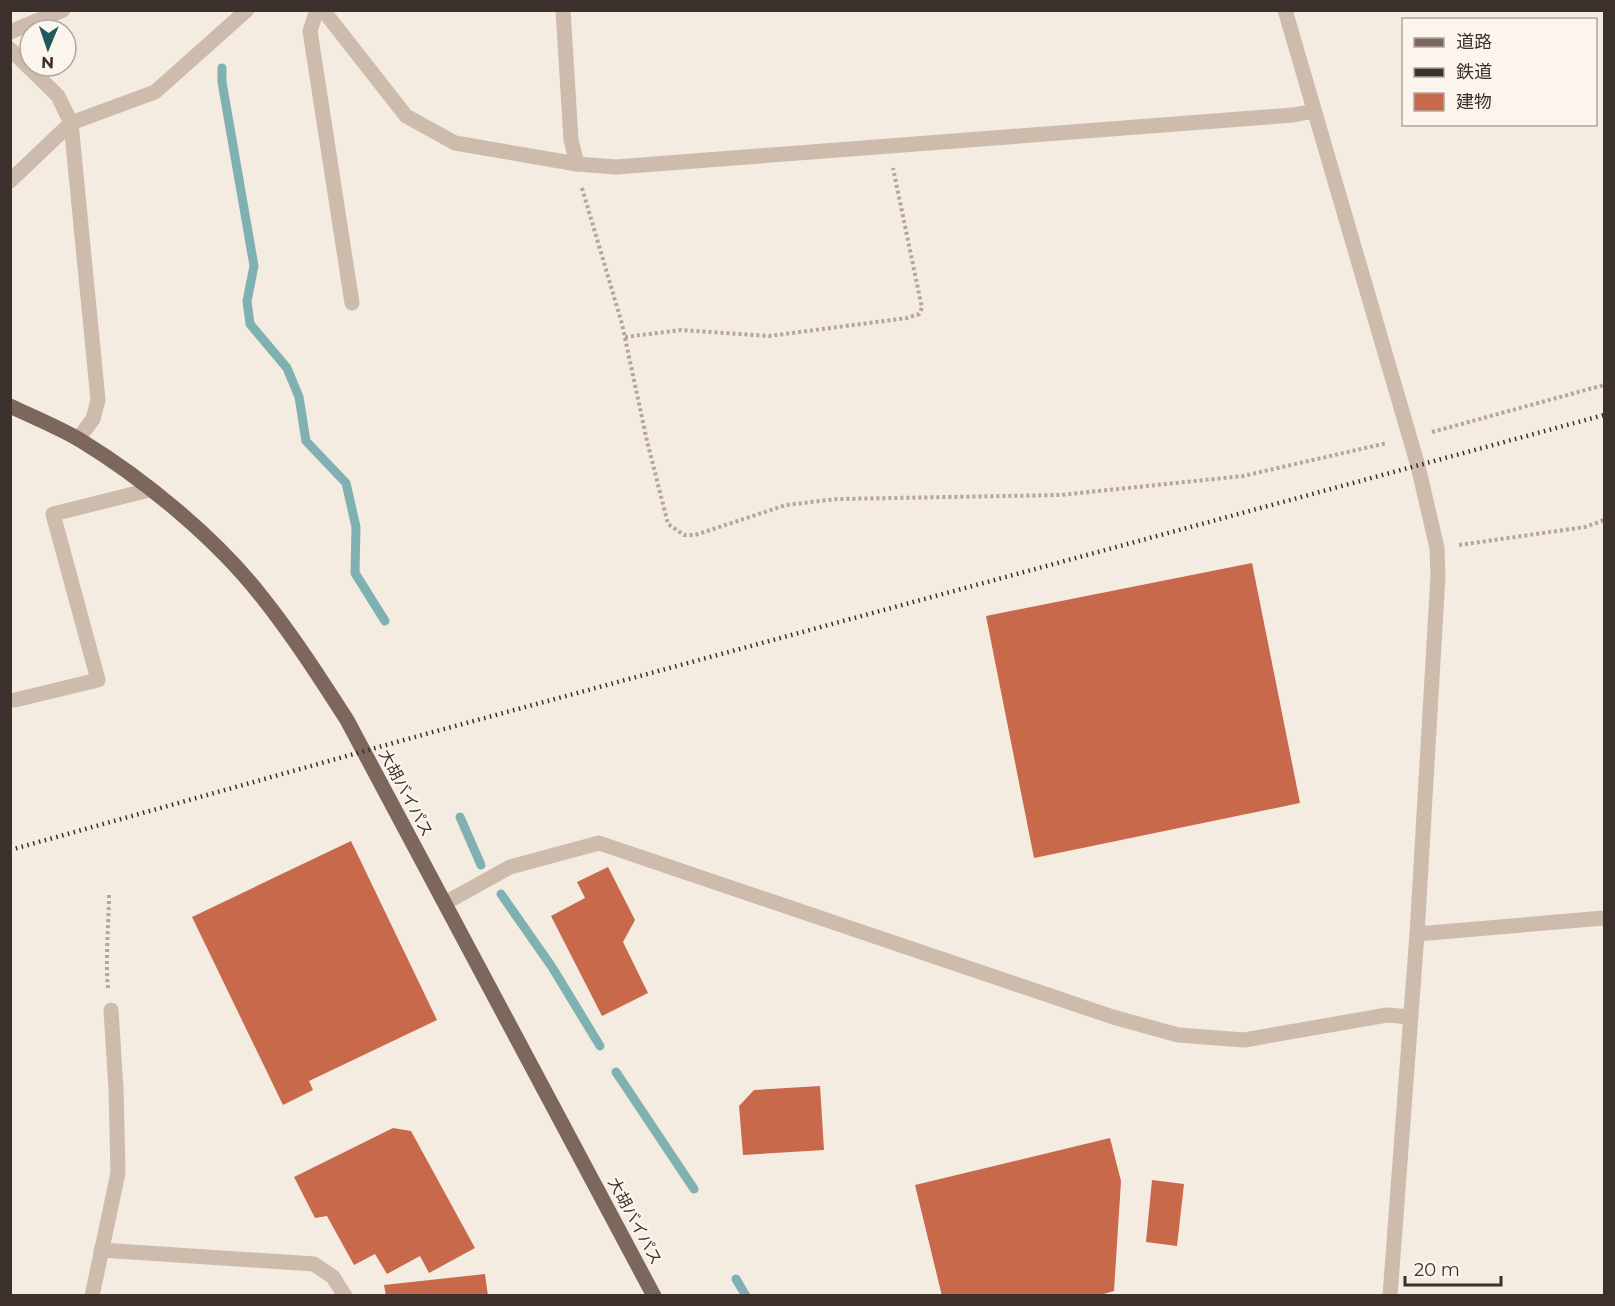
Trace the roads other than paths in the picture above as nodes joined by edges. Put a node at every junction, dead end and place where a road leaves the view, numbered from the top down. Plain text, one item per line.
1 (63, 10) edge
2 (247, 10) edge
3 (317, 10) edge
4 (323, 10) edge
5 (563, 10) edge
6 (1285, 10) edge
7 (10, 32) edge
8 (10, 49) edge
9 (1314, 111) junction
10 (71, 123) junction
11 (577, 164) junction
12 (10, 181) edge
13 (352, 303) dead end
14 (10, 406) edge
15 (78, 439) junction
16 (149, 490) junction
17 (15, 700) dead end
18 (445, 903) junction
19 (1605, 918) edge
20 (1417, 934) junction
21 (111, 1010) road end
22 (1411, 1017) junction
23 (101, 1250) junction
24 (92, 1296) edge
25 (345, 1296) edge
26 (654, 1296) edge
27 (1390, 1296) edge

1 - 7 street
2 - 10 street
3 - 13 street
4 - 11 street
5 - 11 street
6 - 9 street
8 - 10 street
9 - 11 street
9 - 20 street
10 - 12 street
10 - 15 street
14 - 15 main road, 大胡バイパス
15 - 16 main road, 大胡バイパス
16 - 17 street
16 - 18 main road, 大胡バイパス
18 - 22 street
18 - 26 main road, 大胡バイパス
19 - 20 street
20 - 22 street
21 - 23 street
22 - 27 street
23 - 24 street
23 - 25 street

